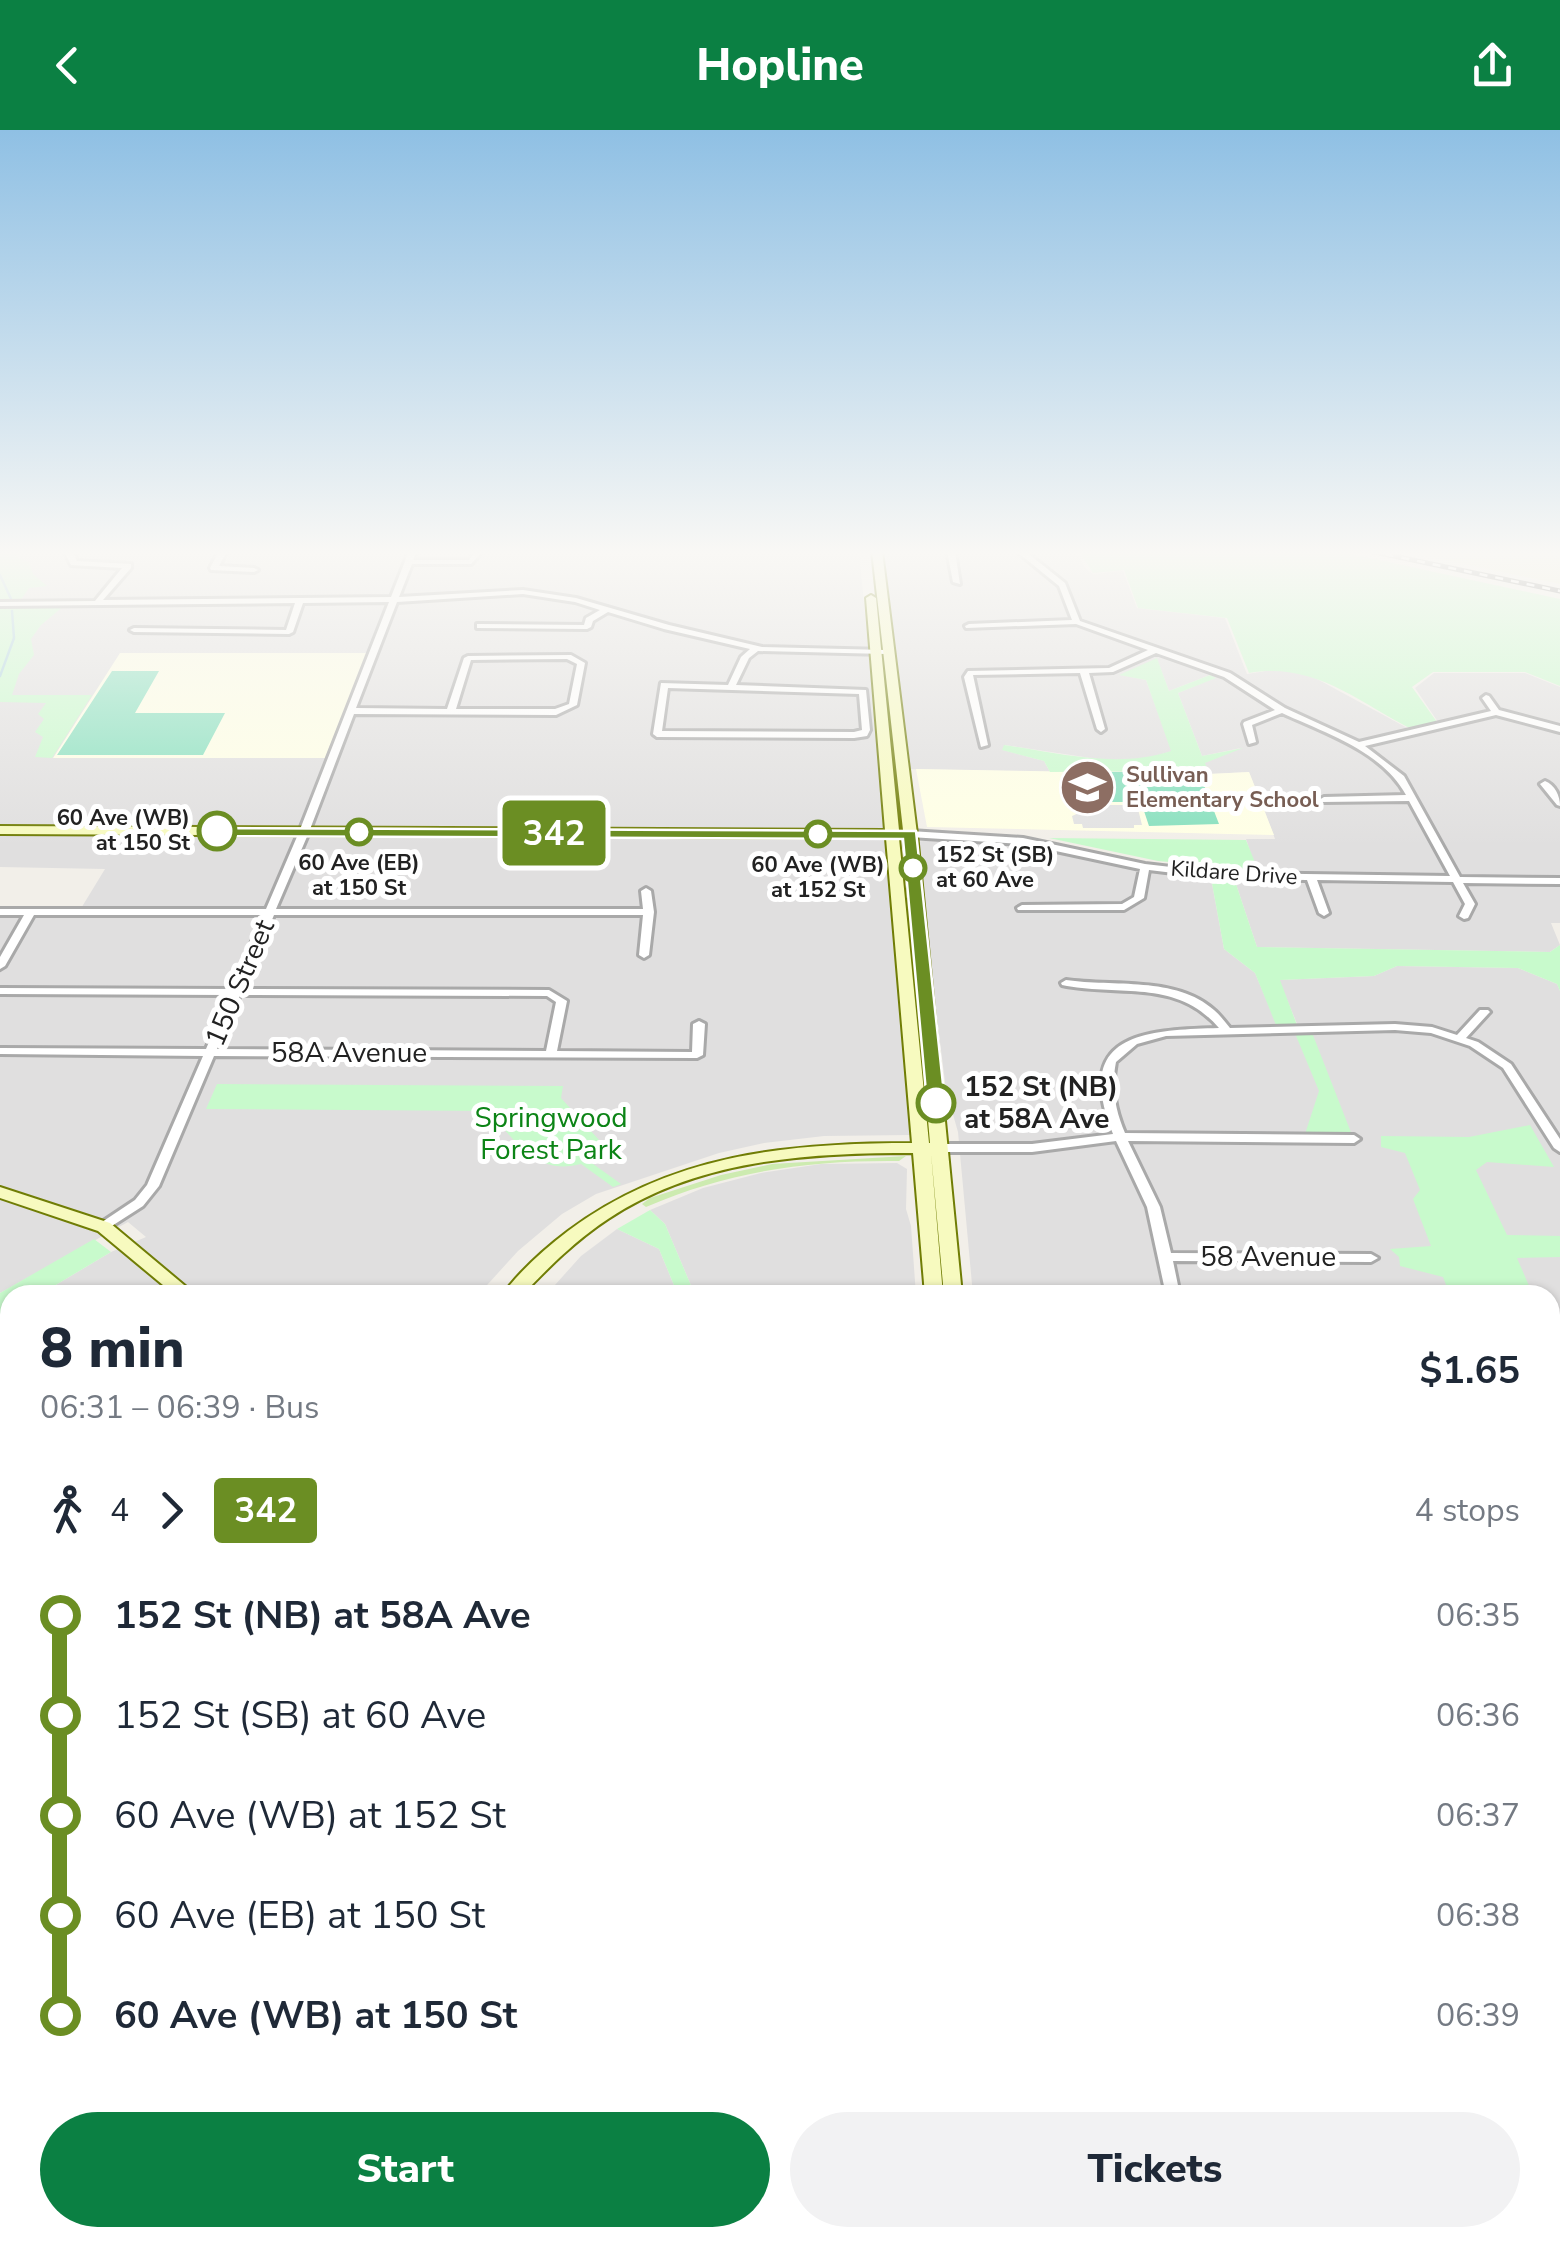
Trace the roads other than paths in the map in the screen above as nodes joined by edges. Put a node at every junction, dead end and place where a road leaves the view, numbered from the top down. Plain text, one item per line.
1 (376, 650) edge
2 (754, 650) edge
3 (811, 650) edge
4 (1156, 650) joint
5 (882, 652) joint
6 (1084, 671) junction
7 (731, 687) junction
8 (1486, 698) dead end
9 (1282, 710) junction
10 (352, 711) junction
11 (451, 711) junction
12 (1496, 712) junction
13 (1101, 729) dead end
14 (1560, 729) edge
15 (1252, 742) dead end
16 (984, 745) dead end
17 (1358, 745) junction
18 (1545, 784) dead end
19 (1413, 798) junction
20 (1324, 800) dead end
21 (1560, 803) edge
22 (0, 830) edge
23 (304, 832) junction
24 (903, 834) junction
25 (1146, 867) junction
26 (1311, 878) junction
27 (1456, 878) junction
28 (1560, 881) edge
29 (646, 891) dead end
30 (1022, 908) dead end
31 (0, 912) edge
32 (31, 912) junction
33 (269, 912) junction
34 (649, 912) junction
35 (1324, 912) dead end
36 (1464, 916) dead end
37 (644, 956) dead end
38 (0, 966) edge
39 (1066, 983) dead end
40 (0, 990) edge
41 (235, 991) junction
42 (1484, 1012) dead end
43 (699, 1024) dead end
44 (1227, 1031) junction
45 (1460, 1038) junction
46 (0, 1051) edge
47 (211, 1052) junction
48 (551, 1054) junction
49 (1118, 1137) junction
50 (1354, 1139) dead end
51 (932, 1148) junction
52 (1560, 1148) edge
53 (0, 1192) edge
54 (104, 1226) junction
55 (1165, 1257) junction
56 (1371, 1258) dead end
57 (176, 1285) edge
58 (519, 1285) edge
59 (934, 1285) edge
60 (951, 1285) edge
61 (1171, 1285) edge

1 - 10 street, 150 Street
2 - 7 street
3 - 5 street
4 - 6 street
4 - 9 street
5 - 24 main road
6 - 13 street
6 - 16 street
7 - 7 street
8 - 12 street
9 - 15 street
9 - 17 street
10 - 11 street
10 - 23 street, 150 Street
11 - 11 street
12 - 14 street
12 - 17 street
17 - 19 street
18 - 21 street
19 - 20 street
19 - 27 street
22 - 23 main road
23 - 24 main road
23 - 33 street, 150 Street
24 - 25 street, Kildare Drive
24 - 51 main road
25 - 26 street, Kildare Drive
25 - 30 street
26 - 27 street, Kildare Drive
26 - 35 street
27 - 28 street, Kildare Drive
27 - 36 street
29 - 34 street
31 - 32 street
32 - 33 street
32 - 38 street
33 - 34 street
33 - 41 street, 150 Street
34 - 37 street
39 - 44 street
40 - 41 street
41 - 47 street, 150 Street
41 - 48 street
42 - 45 street
43 - 48 street, 58A Avenue
44 - 45 street
44 - 49 street
45 - 52 street
46 - 47 street, 58A Avenue
47 - 48 street, 58A Avenue
47 - 54 street, 150 Street
49 - 50 street
49 - 51 street
49 - 55 street
51 - 58 main road
51 - 59 main road
51 - 60 main road
53 - 54 main road
54 - 57 main road
55 - 56 street, 58 Avenue
55 - 61 street

